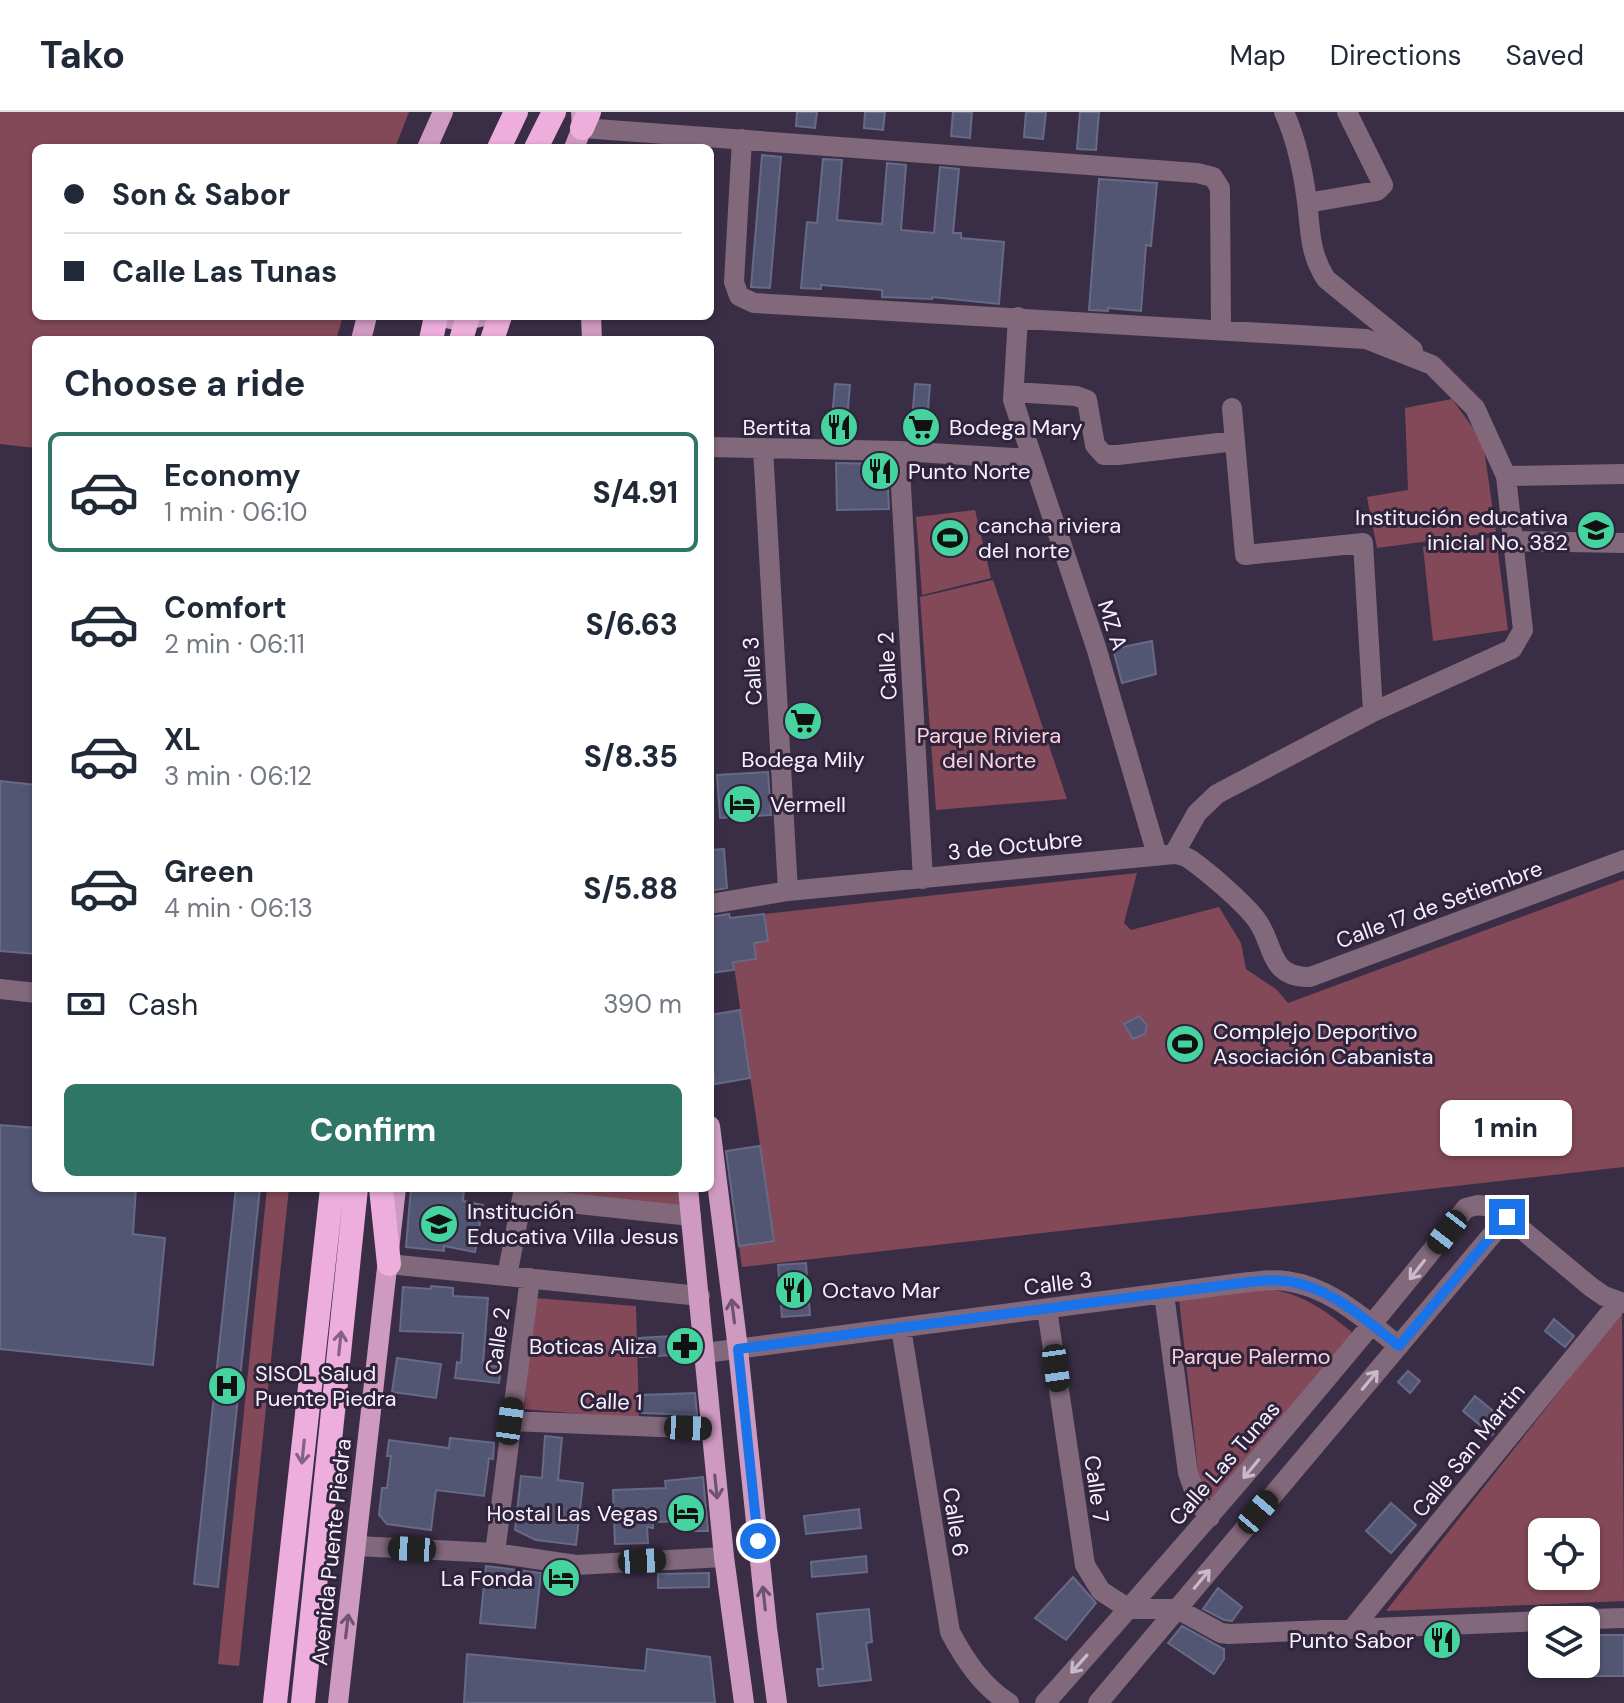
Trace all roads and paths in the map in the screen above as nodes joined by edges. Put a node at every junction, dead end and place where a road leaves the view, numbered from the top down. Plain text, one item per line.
1 (443, 112) edge
2 (516, 112) edge
3 (554, 112) edge
4 (1284, 112) edge
5 (1347, 112) edge
6 (582, 125) edge
7 (742, 139) junction
8 (429, 144) edge
9 (501, 144) edge
10 (538, 144) edge
11 (1307, 203) junction
12 (1018, 317) junction
13 (1221, 329) junction
14 (1432, 365) junction
15 (1014, 392) junction
16 (1232, 408) dead end
17 (1235, 441) junction
18 (714, 447) edge
19 (763, 448) junction
20 (899, 451) junction
21 (1031, 459) junction
22 (1624, 474) edge
23 (1506, 476) junction
24 (1513, 541) junction
25 (1624, 543) edge
26 (1373, 712) junction
27 (1165, 854) junction
28 (1624, 860) edge
29 (923, 879) junction
30 (788, 891) junction
31 (714, 903) edge
32 (0, 989) edge
33 (32, 993) edge
34 (714, 1158) edge
35 (314, 1192) edge
36 (332, 1192) edge
37 (356, 1192) edge
38 (381, 1192) edge
39 (396, 1192) edge
40 (688, 1192) edge
41 (523, 1193) edge
42 (691, 1216) junction
43 (1507, 1217) junction
44 (389, 1264) junction
45 (507, 1276) junction
46 (530, 1278) junction
47 (1164, 1294) junction
48 (700, 1296) junction
49 (1622, 1303) edge
50 (1047, 1309) junction
51 (1373, 1326) junction
52 (901, 1328) junction
53 (1399, 1346) junction
54 (315, 1347) junction
55 (738, 1349) junction
56 (705, 1353) junction
57 (510, 1421) junction
58 (710, 1429) junction
59 (1210, 1517) junction
60 (357, 1546) junction
61 (495, 1553) junction
62 (724, 1557) junction
63 (1129, 1609) junction
64 (1177, 1609) junction
65 (1624, 1618) edge
66 (1600, 1619) edge
67 (1528, 1622) edge
68 (767, 1628) junction
69 (1353, 1628) junction
70 (734, 1630) junction
71 (275, 1703) edge
72 (303, 1703) edge
73 (338, 1703) edge
74 (744, 1703) edge
75 (777, 1703) edge
76 (1009, 1703) edge
77 (1045, 1703) edge
78 (1098, 1703) edge

1 - 8 main road
2 - 9 highway
3 - 10 highway
4 - 11 street
5 - 11 street
6 - 7 street
7 - 12 street
7 - 13 street
11 - 14 street
12 - 13 street
12 - 15 street, MZ A
13 - 14 street
14 - 23 street
15 - 17 street
15 - 21 street, MZ A
16 - 17 street
17 - 26 street
18 - 19 street
19 - 20 street
19 - 30 street, Calle 3
20 - 21 street
20 - 29 street, Calle 2
21 - 27 street, MZ A
22 - 23 street
23 - 24 street
24 - 25 street
24 - 26 street
26 - 27 street
27 - 28 street, Calle 17 de Setiembre
27 - 29 street, 3 de Octubre
29 - 30 street, 3 de Octubre
30 - 31 street, 3 de Octubre
32 - 33 street
55 -> 34 main road
35 - 54 highway
36 - 54 highway
72 -> 37 highway
38 - 44 highway
39 - 44 main road, Avenida Puente Piedra
40 - 42 main road
41 - 42 street
41 - 45 street
42 - 48 main road
43 - 49 street, Calle Las Tunas
43 -> 51 street, Calle Las Tunas
43 - 53 street
44 - 45 street
44 - 60 main road, Avenida Puente Piedra
45 - 46 street
46 - 48 street
46 - 57 street, Calle 2
47 - 50 street, Calle 3
47 - 51 street, Calle 3
47 - 59 street
48 - 56 main road
49 - 69 street, Calle San Martin
50 - 52 street, Calle 3
50 - 63 street, Calle 7
51 - 53 street, Calle 3
51 -> 59 street, Calle Las Tunas
52 - 55 street, Calle 3
52 - 76 street, Calle 6
64 -> 53 street
54 -> 71 highway
55 - 56 street, Calle 3
68 -> 55 main road
56 - 58 main road
57 - 58 street, Calle 1
57 - 61 street, Calle 2
58 -> 62 main road
59 - 63 street, Calle Las Tunas
60 - 61 street
73 -> 60 main road, Avenida Puente Piedra
61 - 62 street
62 - 70 main road
63 - 64 street
63 -> 77 street, Calle Las Tunas
64 - 69 street
64 - 78 street
65 - 66 street
67 - 69 street
68 - 70 main road
68 - 75 main road
70 - 74 main road

